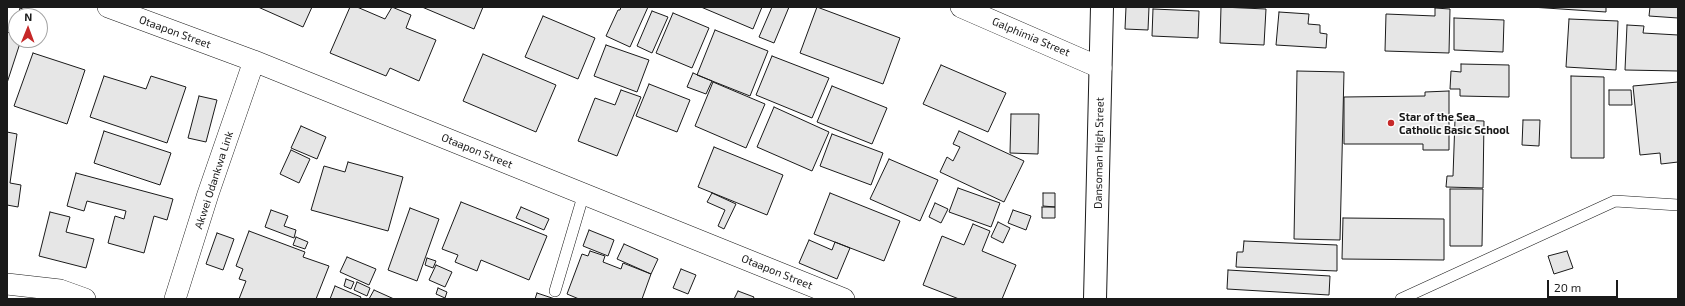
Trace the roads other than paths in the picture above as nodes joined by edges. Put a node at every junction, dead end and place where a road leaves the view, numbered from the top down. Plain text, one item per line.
1 (108, 7) edge
2 (961, 7) edge
3 (1102, 7) edge
4 (254, 61) junction
5 (1101, 68) junction
6 (584, 193) junction
7 (1678, 204) edge
8 (7, 284) edge
9 (554, 291) dead end
10 (85, 299) edge
11 (175, 299) edge
12 (844, 299) edge
13 (1095, 299) edge
14 (1401, 299) edge

1 - 4 street, Otaapon Street
2 - 5 street, Galphimia Street
3 - 5 street, Dansoman High Street
4 - 6 street, Otaapon Street
4 - 11 street, Akwei Odankwa Link
5 - 13 street, Dansoman High Street
6 - 9 lane
6 - 12 street, Otaapon Street
7 - 14 lane
8 - 10 street

